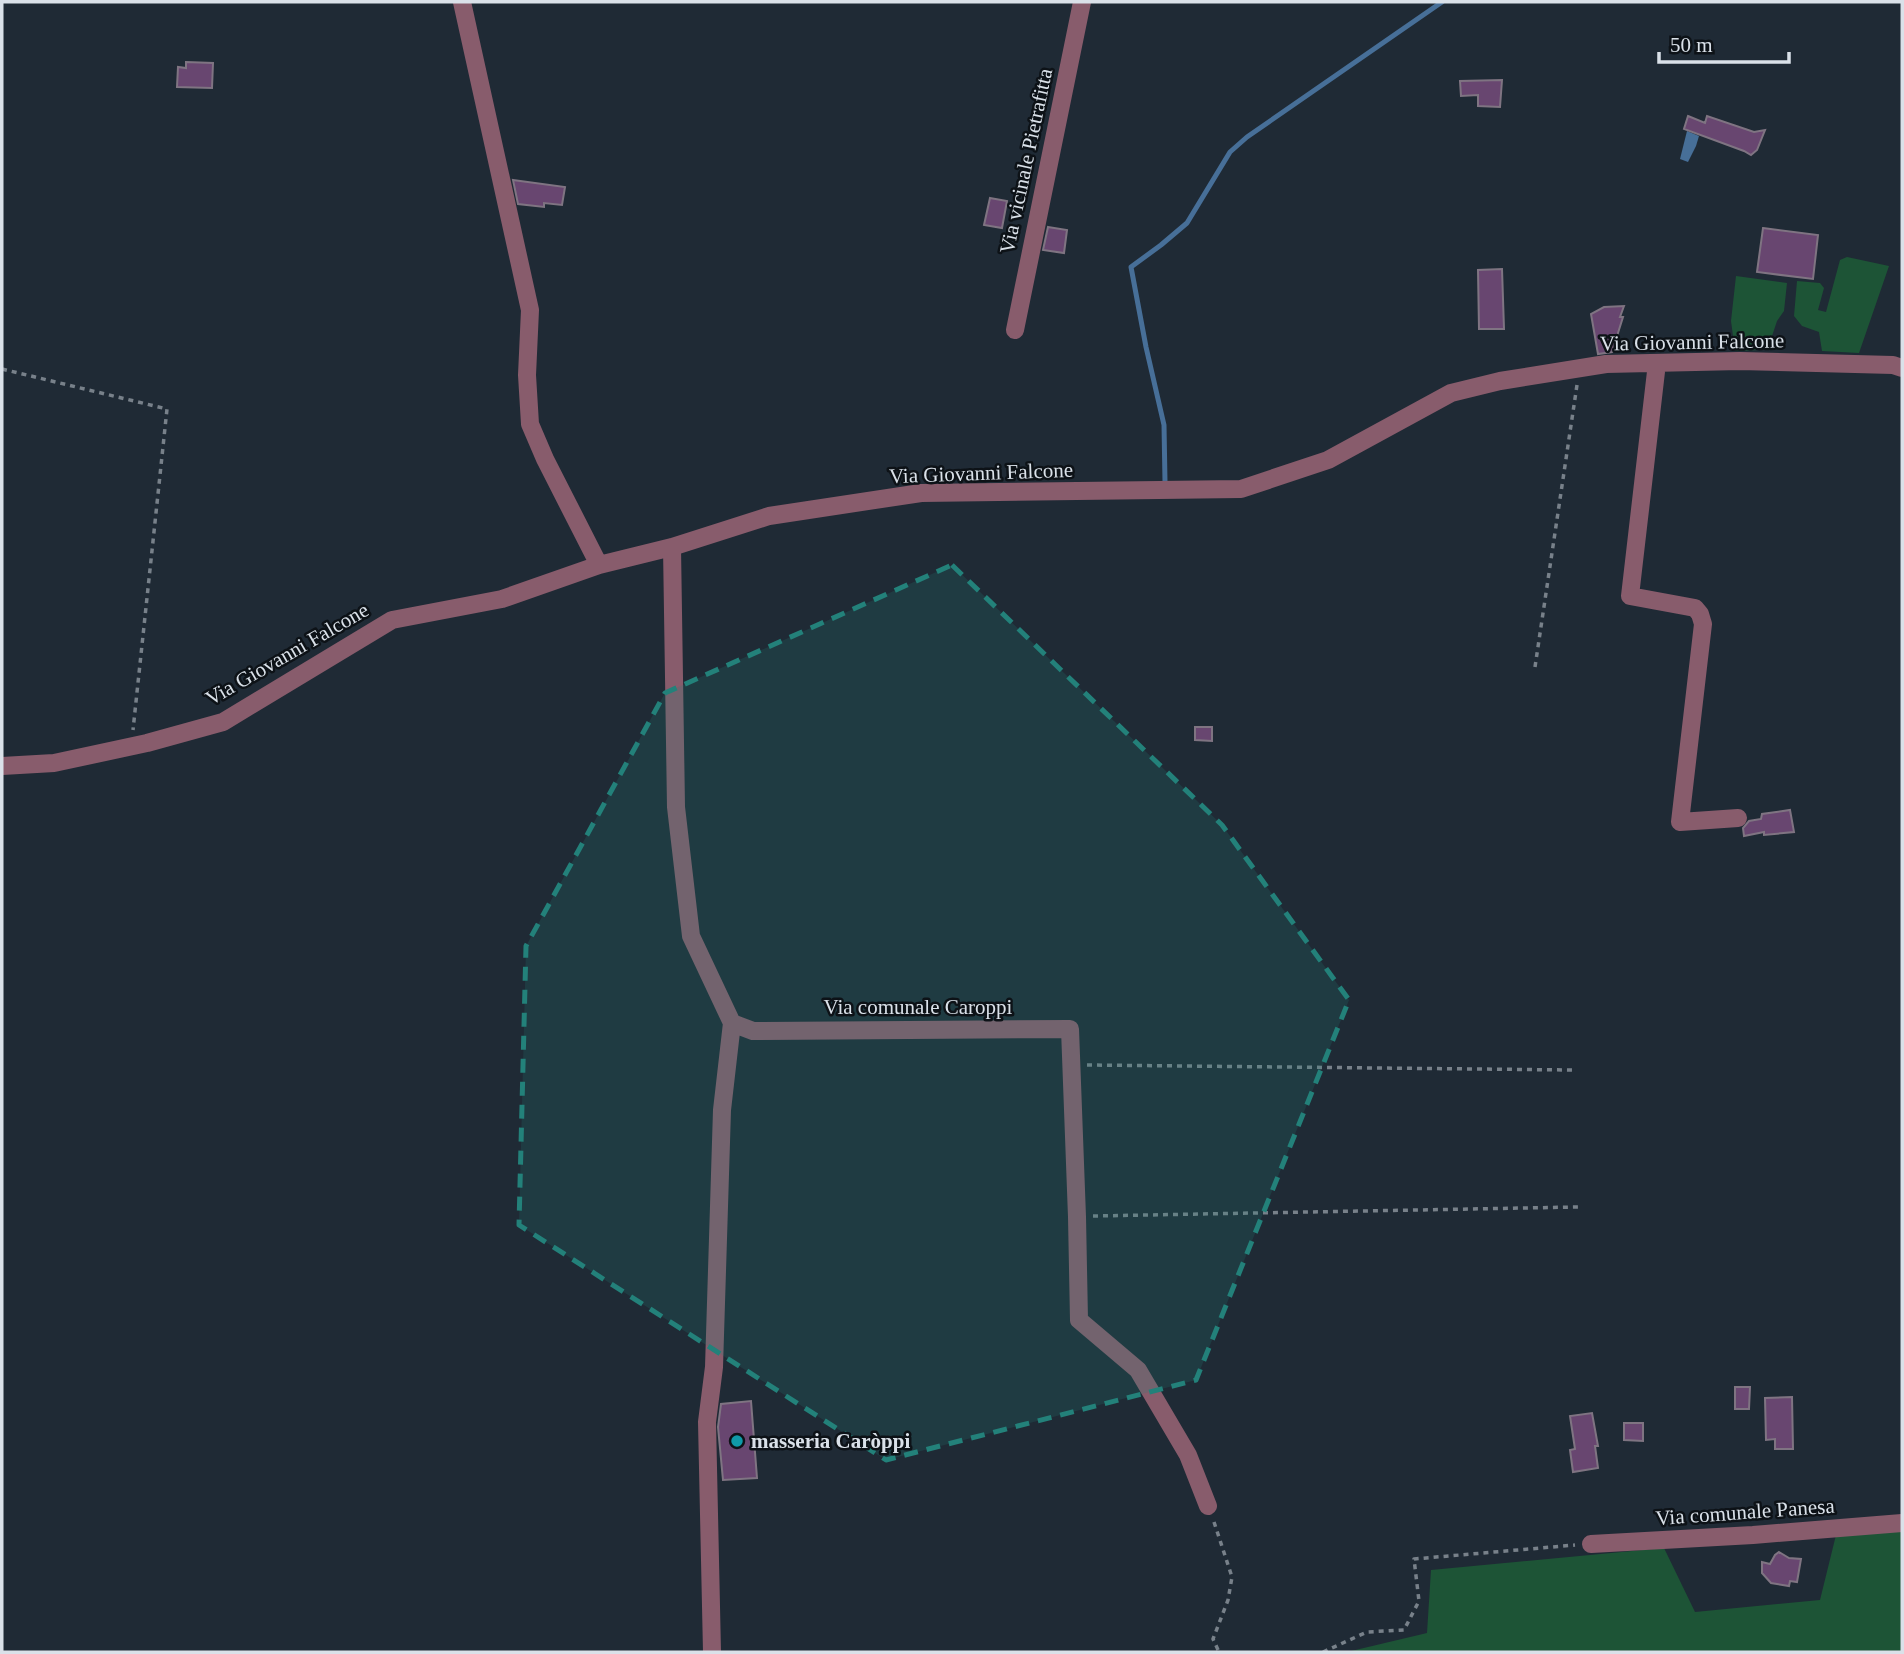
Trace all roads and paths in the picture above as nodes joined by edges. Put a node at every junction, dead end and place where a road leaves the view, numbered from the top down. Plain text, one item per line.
1 (462, 2) edge
2 (1082, 2) edge
3 (1015, 330) dead end
4 (1657, 363) junction
5 (1902, 368) edge
6 (2, 369) edge
7 (1580, 369) junction
8 (672, 547) junction
9 (599, 565) junction
10 (1535, 667) dead end
11 (131, 746) junction
12 (2, 766) edge
13 (1738, 818) dead end
14 (732, 1023) junction
15 (1071, 1065) junction
16 (1573, 1070) dead end
17 (1578, 1207) dead end
18 (1077, 1217) junction
19 (1208, 1506) joint
20 (1902, 1523) edge
21 (1591, 1544) joint
22 (712, 1652) edge
23 (1219, 1652) edge
24 (1323, 1652) edge

1 - 9 street
2 - 3 street, Via vicinale Pietrafitta
4 - 5 street, Via Giovanni Falcone
4 - 7 street, Via Giovanni Falcone
4 - 13 street
6 - 11 path
7 - 8 street, Via Giovanni Falcone
7 - 10 path
8 - 9 street, Via Giovanni Falcone
8 - 14 street
9 - 11 street, Via Giovanni Falcone
11 - 12 street, Via Giovanni Falcone
14 - 15 street, Via comunale Caroppi
14 - 22 street
15 - 16 path
15 - 18 street, Via comunale Caroppi
17 - 18 path
18 - 19 street, Via comunale Caroppi
19 - 23 path
20 - 21 street, Via comunale Panesa
21 - 24 path

